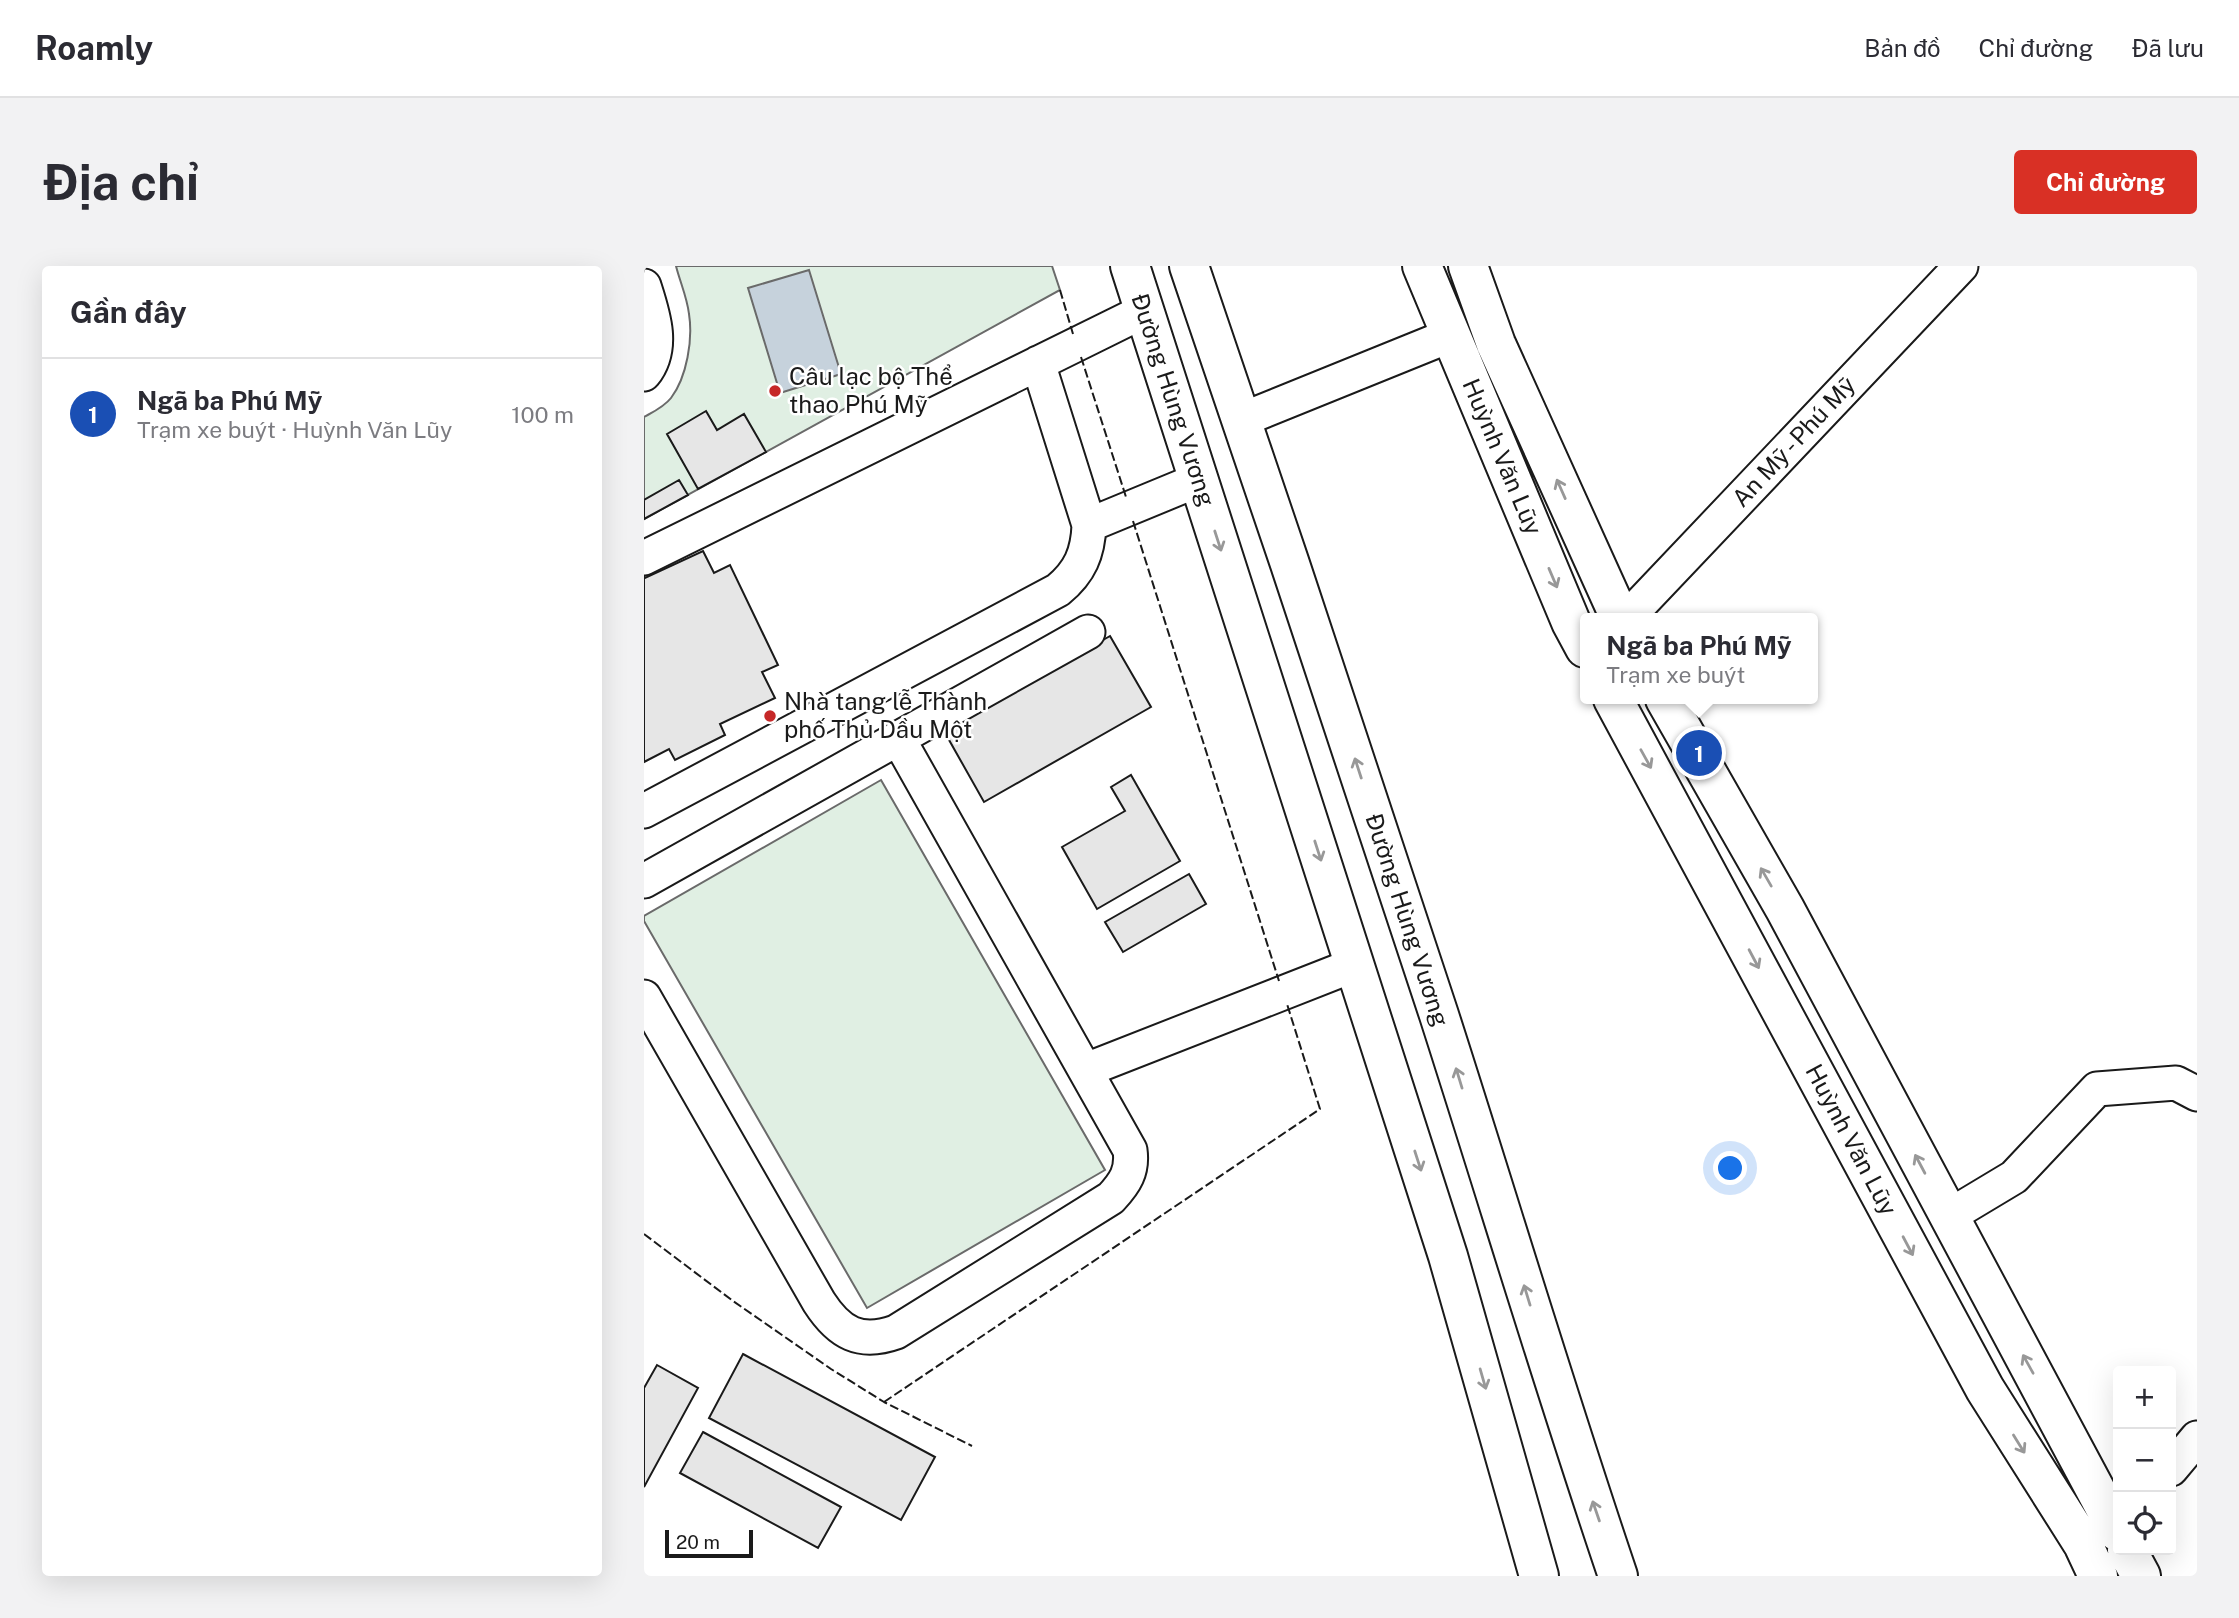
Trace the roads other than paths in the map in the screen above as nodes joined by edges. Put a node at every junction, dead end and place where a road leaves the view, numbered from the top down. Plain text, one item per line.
1 (1130, 266) edge
2 (1189, 266) edge
3 (1422, 266) edge
4 (1468, 266) edge
5 (1961, 266) edge
6 (644, 286) edge
7 (1144, 311) junction
8 (1451, 335) junction
9 (1038, 363) junction
10 (645, 373) edge
11 (1241, 420) junction
12 (1254, 457) junction
13 (1198, 480) junction
14 (1089, 525) junction
15 (644, 558) edge
16 (1618, 613) edge
17 (1632, 613) edge
18 (1088, 632) dead end
19 (1580, 638) edge
20 (1616, 704) edge
21 (1668, 704) edge
22 (898, 738) junction
23 (644, 811) edge
24 (644, 881) edge
25 (1354, 965) junction
26 (644, 997) edge
27 (1086, 1070) junction
28 (2197, 1094) edge
29 (1949, 1216) junction
30 (2197, 1438) edge
31 (2176, 1463) edge
32 (2094, 1546) edge
33 (2130, 1555) edge
34 (1539, 1576) edge
35 (1618, 1576) edge
36 (2141, 1576) edge

1 - 7 main road, Đường Hùng Vương
2 - 11 main road, Đường Hùng Vương
3 - 8 main road, Huỳnh Văn Lũy
16 -> 4 main road, Huỳnh Văn Lũy
5 - 17 street, An Mỹ - Phú Mỹ
6 - 10 street
7 - 9 street
7 - 13 main road, Đường Hùng Vương
8 - 11 street
8 -> 19 main road, Huỳnh Văn Lũy
9 - 14 street
9 - 15 street
11 - 12 main road, Đường Hùng Vương
12 - 13 main road
35 -> 12 main road, Đường Hùng Vương
13 - 14 street
13 -> 25 main road, Đường Hùng Vương
14 - 23 street
18 - 22 street
20 -> 32 main road, Huỳnh Văn Lũy
29 -> 21 main road, Huỳnh Văn Lũy
22 - 24 street
22 - 27 street
25 - 27 street
25 -> 34 main road, Đường Hùng Vương
26 - 27 street
28 - 29 street
32 -> 29 main road, Huỳnh Văn Lũy
30 - 31 street
33 - 36 main road

